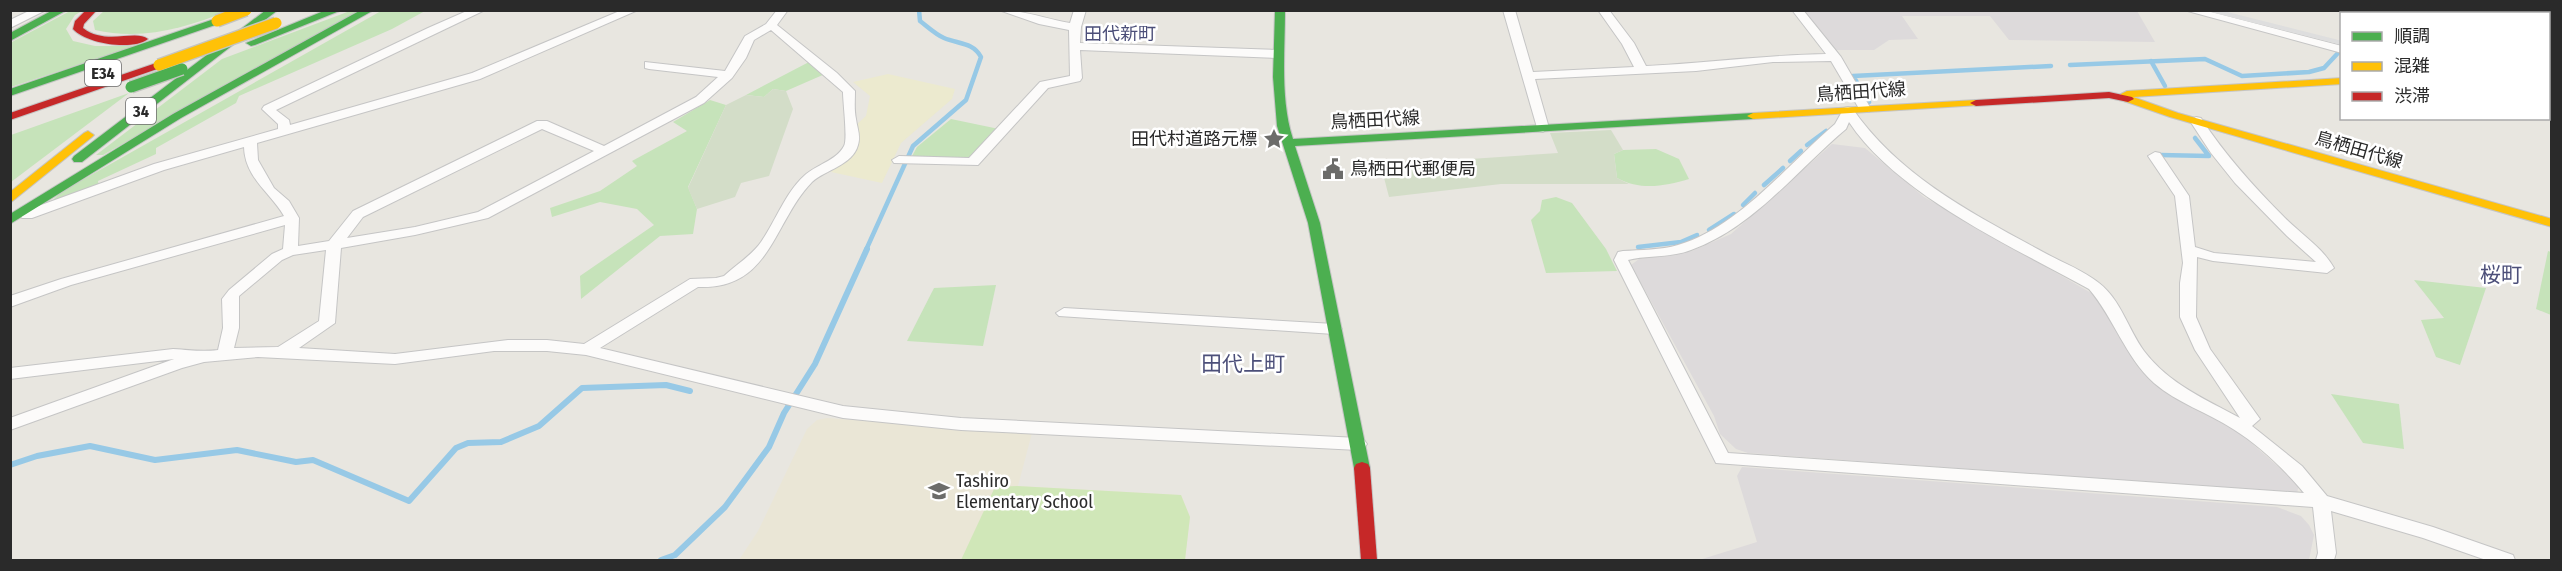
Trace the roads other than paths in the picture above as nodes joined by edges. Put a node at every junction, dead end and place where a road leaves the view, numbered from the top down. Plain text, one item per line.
1 (41, 10) edge
2 (62, 10) edge
3 (92, 10) edge
4 (239, 10) edge
5 (246, 10) edge
6 (255, 10) edge
7 (308, 10) edge
8 (337, 10) edge
9 (369, 10) edge
10 (480, 10) edge
11 (633, 10) edge
12 (783, 10) edge
13 (1004, 10) edge
14 (1080, 10) edge
15 (1280, 10) edge
16 (1509, 10) edge
17 (1603, 10) edge
18 (1797, 10) edge
19 (2189, 10) edge
20 (275, 14) edge
21 (217, 21) junction
22 (10, 25) edge
23 (770, 26) junction
24 (1075, 27) junction
25 (10, 38) edge
26 (1074, 46) junction
27 (2340, 49) edge
28 (1278, 54) junction
29 (1835, 57) junction
30 (649, 65) dead end
31 (1642, 70) junction
32 (728, 75) junction
33 (1527, 76) junction
34 (2340, 81) edge
35 (154, 86) junction
36 (10, 93) edge
37 (2109, 95) junction
38 (10, 105) edge
39 (1865, 109) junction
40 (1848, 111) junction
41 (10, 117) edge
42 (2196, 121) junction
43 (1543, 128) junction
44 (10, 129) edge
45 (284, 131) junction
46 (84, 139) junction
47 (250, 141) junction
48 (1287, 143) junction
49 (605, 151) junction
50 (2155, 156) dead end
51 (903, 161) dead end
52 (10, 192) edge
53 (10, 199) edge
54 (10, 213) edge
55 (292, 218) junction
56 (10, 220) edge
57 (2552, 223) edge
58 (334, 245) junction
59 (2188, 249) junction
60 (290, 251) junction
61 (11, 301) edge
62 (1064, 313) dead end
63 (1334, 329) junction
64 (586, 350) junction
65 (225, 353) junction
66 (280, 353) junction
67 (199, 357) junction
68 (10, 374) edge
69 (10, 424) edge
70 (2240, 425) junction
71 (1358, 444) junction
72 (2321, 501) junction
73 (1369, 561) edge
74 (2325, 561) edge
75 (2506, 561) edge

1 - 22 street
2 - 25 main road
3 - 21 main road
4 - 35 main road
5 - 21 main road, bridge
6 - 35 main road, 34
7 - 20 main road, E34
8 - 44 main road, bridge
9 - 56 main road
10 - 45 street
11 - 45 street
12 - 23 street
13 - 24 street
14 - 24 street
15 - 28 main road
16 - 33 street
17 - 31 street
18 - 29 street
19 - 27 street
20 - 38 main road, E34
20 - 41 main road, E34, bridge
20 - 54 main road, 34
21 - 36 main road
23 - 32 street
23 - 64 street
24 - 26 street
26 - 28 street
26 - 51 street
28 - 48 main road
29 - 31 street
29 - 39 street
30 - 32 street
31 - 33 street
32 - 49 street
33 - 43 street
34 - 37 main road
35 - 46 main road, 34
37 - 39 main road, 鳥栖田代線
37 - 42 main road, 鳥栖田代線
39 - 40 main road, 鳥栖田代線
40 - 43 main road, 鳥栖田代線
40 - 70 street
40 - 72 street
42 - 57 main road, 鳥栖田代線
42 - 59 street
43 - 48 main road, 鳥栖田代線
45 - 47 street
46 - 52 main road
46 - 53 main road, 34
47 - 55 street
47 - 56 street
48 - 63 main road
49 - 58 street
49 - 58 street
50 - 59 street
55 - 60 street
55 - 61 street
58 - 60 street
58 - 66 street
59 - 70 street
60 - 65 street
62 - 63 street
63 - 71 main road
64 - 66 street
64 - 71 street
65 - 66 street
65 - 67 street
67 - 68 street
67 - 69 street
70 - 72 street
71 - 73 main road
72 - 74 street
72 - 75 street

